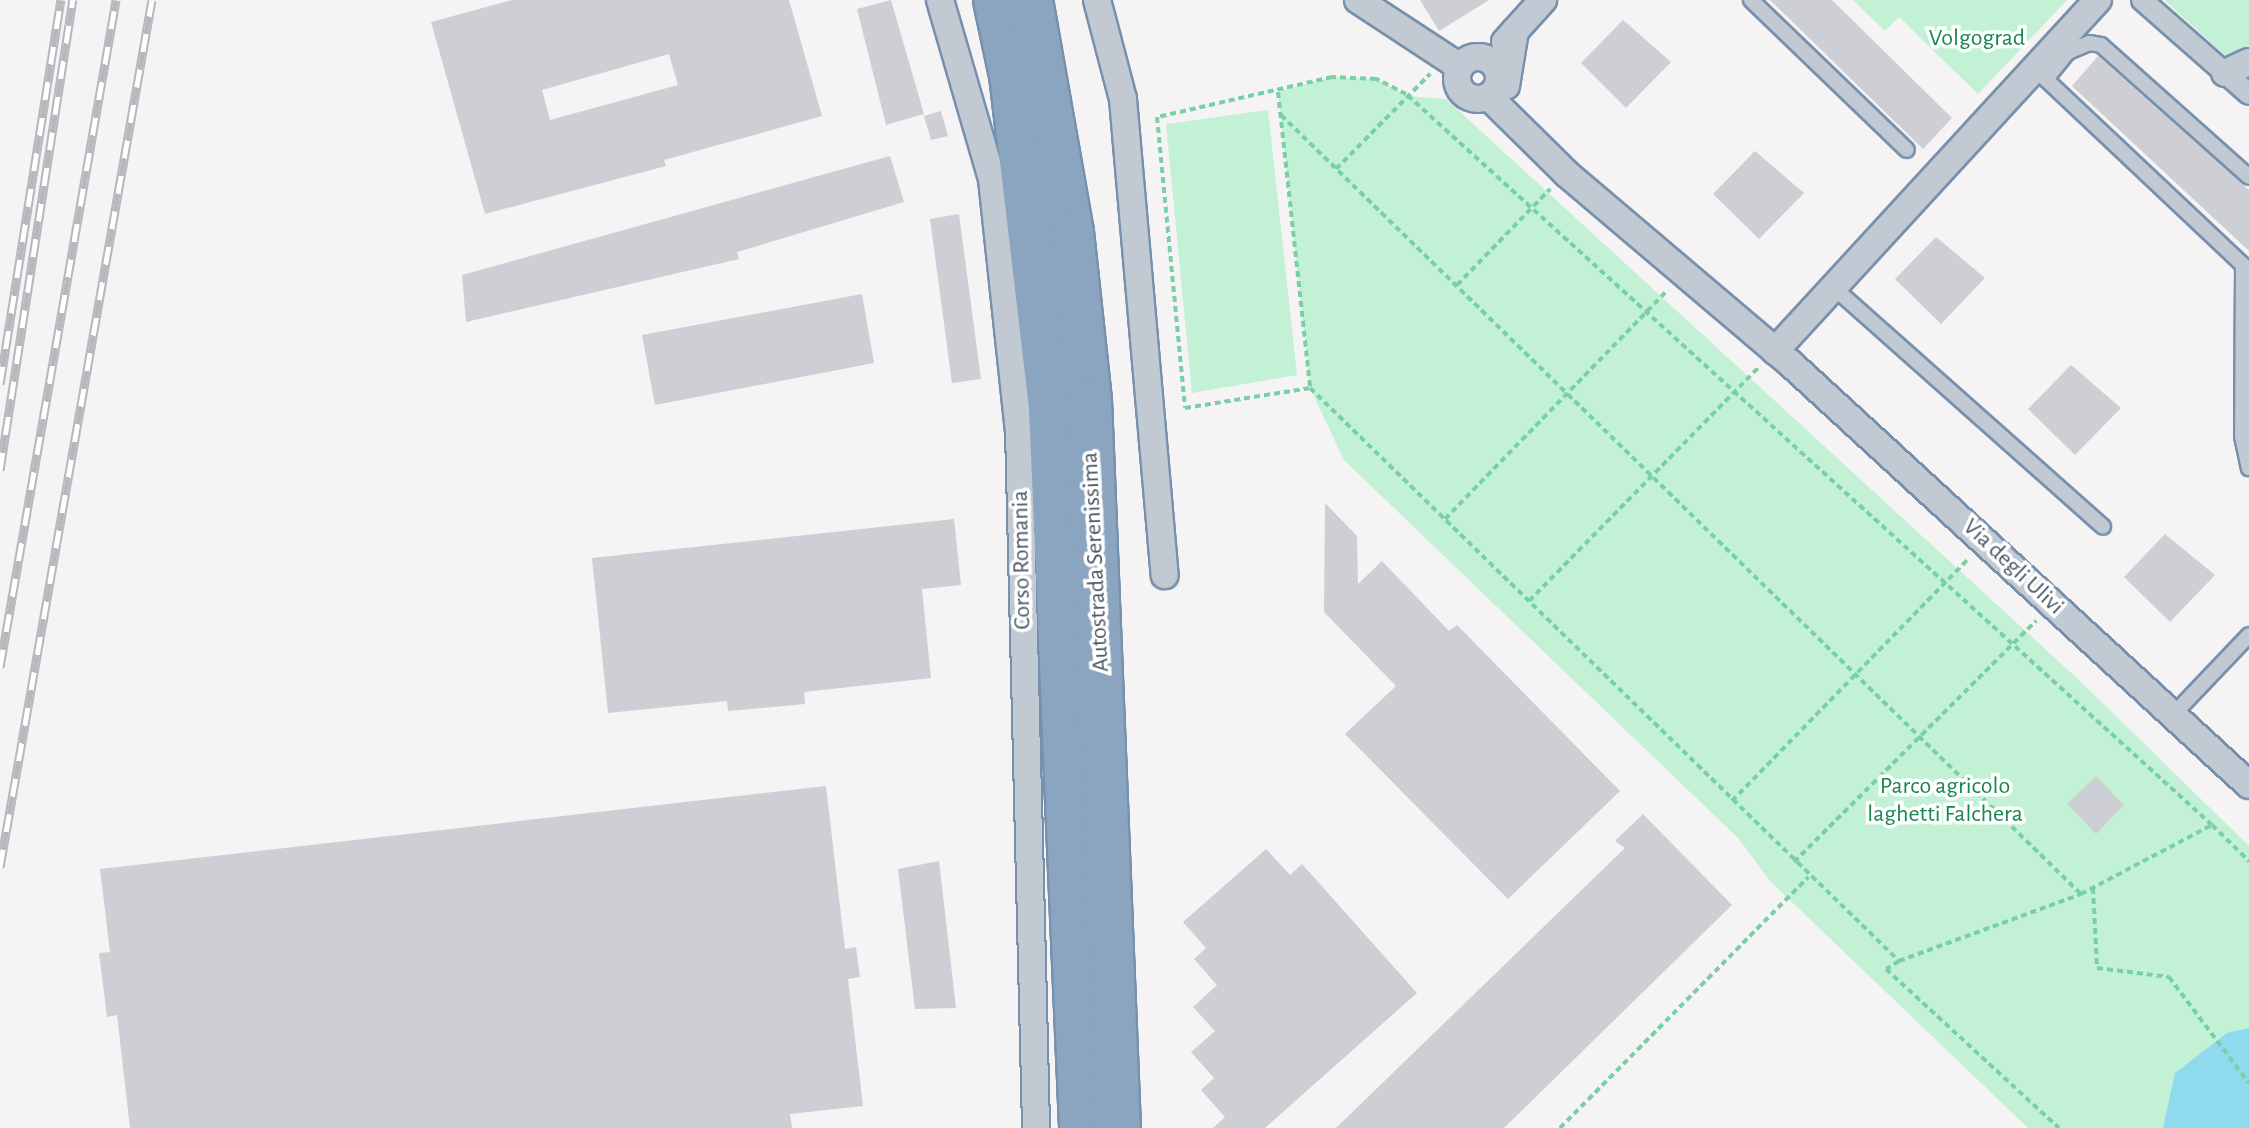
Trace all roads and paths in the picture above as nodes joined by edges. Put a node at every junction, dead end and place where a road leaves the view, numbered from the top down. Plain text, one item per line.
1 (940, 0) edge
2 (996, 0) edge
3 (1030, 0) edge
4 (1097, 0) edge
5 (1358, 0) edge
6 (1751, 0) edge
7 (2098, 0) edge
8 (2142, 0) edge
9 (1536, 2) edge
10 (1515, 31) junction
11 (1490, 60) junction
12 (1453, 62) junction
13 (2249, 62) edge
14 (2225, 73) junction
15 (2040, 74) junction
16 (1278, 92) junction
17 (2249, 94) edge
18 (1407, 95) junction
19 (1489, 97) junction
20 (1281, 115) junction
21 (1511, 119) junction
22 (1907, 150) dead end
23 (1336, 169) junction
24 (1567, 174) junction
25 (2249, 177) edge
26 (1532, 207) junction
27 (1685, 275) junction
28 (1457, 285) junction
29 (1833, 287) junction
30 (1647, 310) junction
31 (1775, 351) junction
32 (1310, 388) junction
33 (1737, 391) junction
34 (1568, 392) junction
35 (2249, 468) edge
36 (1655, 476) junction
37 (1445, 520) junction
38 (2103, 527) dead end
39 (1986, 540) junction
40 (1165, 575) dead end
41 (1944, 583) junction
42 (1529, 601) junction
43 (2052, 604) junction
44 (2249, 635) edge
45 (2012, 645) junction
46 (1856, 673) junction
47 (2171, 717) junction
48 (1920, 736) junction
49 (2249, 785) edge
50 (1732, 801) junction
51 (2212, 825) junction
52 (2249, 861) edge
53 (1794, 862) junction
54 (1809, 876) junction
55 (2093, 888) junction
56 (2081, 894) junction
57 (1899, 961) junction
58 (2249, 1083) edge
59 (1036, 1128) edge
60 (1082, 1128) edge
61 (1118, 1128) edge
62 (1560, 1128) edge
63 (2059, 1128) edge

1 - 59 street, Corso Romania
2 - 60 highway, Autostrada Serenissima
3 - 61 highway, Autostrada Serenissima
4 - 40 street
5 - 12 street
6 - 22 lane
7 - 15 street
8 - 14 street
9 - 10 street
10 - 11 street
10 - 21 street
11 - 12 street
11 - 19 street
12 - 18 path
12 - 19 street
13 - 14 street
14 - 17 street
15 - 25 lane
15 - 29 street
15 - 35 lane
16 - 18 path
16 - 20 path
16 - 32 path
18 - 23 path
18 - 26 path
19 - 21 street, Via degli Ulivi
20 - 23 path
20 - 32 path
21 - 24 street, Via degli Ulivi
23 - 28 path
24 - 26 path
24 - 27 street, Via degli Ulivi
26 - 28 path
26 - 30 path
27 - 30 path
27 - 31 street, Via degli Ulivi
28 - 34 path
29 - 31 street
29 - 38 lane
30 - 33 path
30 - 34 path
31 - 33 path
31 - 39 street, Via degli Ulivi
32 - 37 path
33 - 36 path
33 - 41 path
34 - 36 path
34 - 37 path
36 - 42 path
36 - 46 path
37 - 42 path
39 - 41 path
39 - 43 street, Via degli Ulivi
41 - 45 path
41 - 46 path
42 - 50 path
43 - 45 path
43 - 47 street, Via degli Ulivi
44 - 47 lane
45 - 48 path
45 - 51 path
46 - 48 path
46 - 50 path
47 - 49 street, Via degli Ulivi
48 - 53 path
48 - 56 path
50 - 53 path
51 - 52 path
51 - 55 path
53 - 54 path
54 - 57 path
54 - 62 path
55 - 56 path
55 - 58 path
56 - 57 path
57 - 63 path

